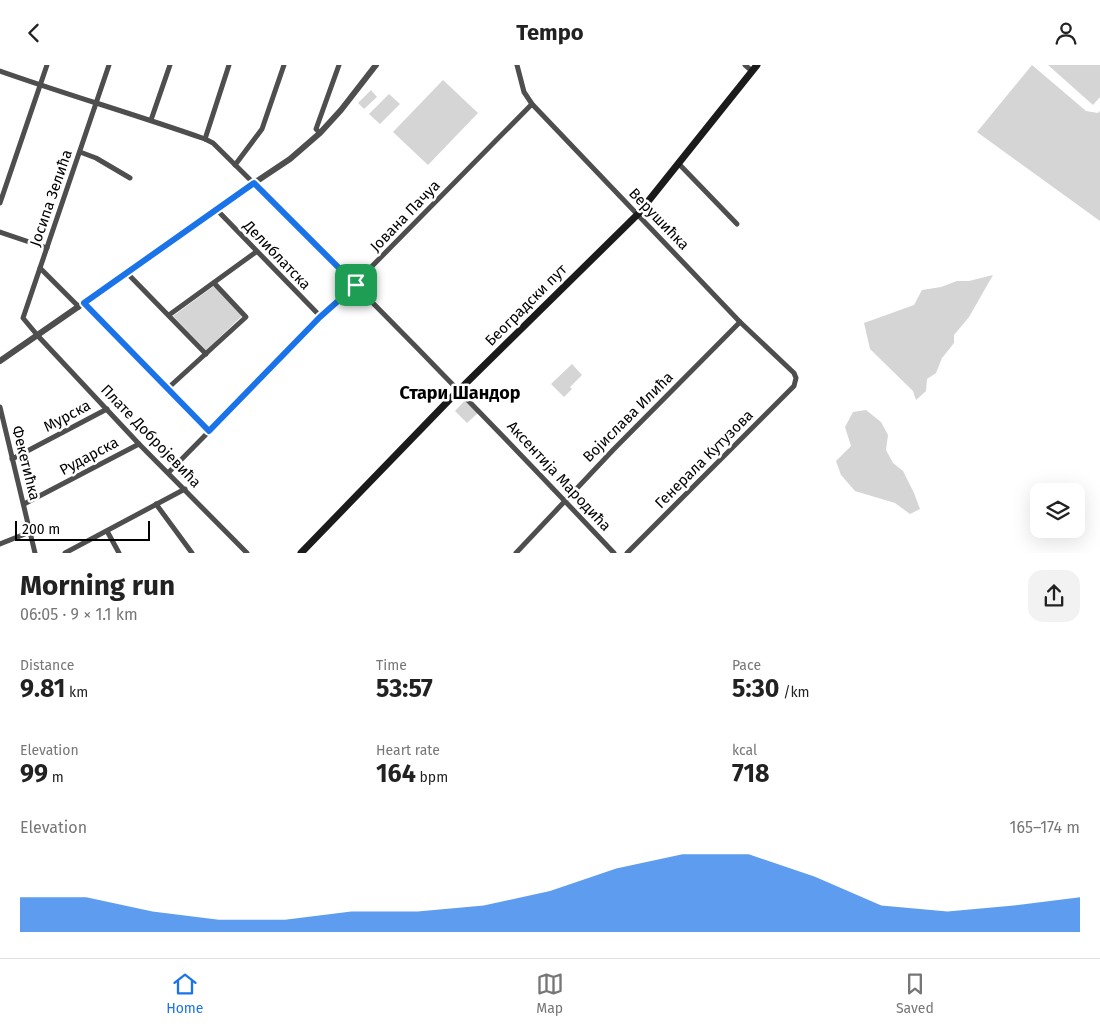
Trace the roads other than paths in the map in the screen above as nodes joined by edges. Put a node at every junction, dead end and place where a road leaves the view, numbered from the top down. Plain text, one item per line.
1 (47, 65) edge
2 (109, 65) edge
3 (170, 65) edge
4 (229, 65) edge
5 (284, 65) edge
6 (339, 65) edge
7 (376, 65) edge
8 (517, 65) edge
9 (745, 65) edge
10 (754, 68) edge
11 (0, 71) edge
12 (40, 85) junction
13 (96, 103) junction
14 (532, 104) junction
15 (151, 120) junction
16 (320, 133) junction
17 (206, 139) junction
18 (80, 152) junction
19 (679, 163) junction
20 (235, 165) junction
21 (130, 178) dead end
22 (254, 183) junction
23 (0, 203) edge
24 (217, 210) junction
25 (638, 214) junction
26 (736, 225) dead end
27 (0, 233) edge
28 (47, 248) junction
29 (256, 252) junction
30 (40, 268) junction
31 (127, 273) junction
32 (214, 283) junction
33 (356, 285) junction
34 (82, 305) junction
35 (169, 315) junction
36 (320, 317) junction
37 (740, 322) junction
38 (38, 336) junction
39 (206, 354) junction
40 (0, 361) edge
41 (797, 381) joint
42 (167, 389) junction
43 (460, 390) junction
44 (0, 407) edge
45 (106, 409) junction
46 (209, 431) junction
47 (140, 444) junction
48 (12, 459) junction
49 (169, 472) junction
50 (185, 489) junction
51 (564, 500) junction
52 (24, 504) junction
53 (156, 504) junction
54 (30, 531) junction
55 (107, 531) junction
56 (0, 544) edge
57 (35, 553) edge
58 (65, 553) edge
59 (118, 553) edge
60 (192, 553) edge
61 (248, 553) edge
62 (301, 553) edge
63 (516, 553) edge
64 (614, 553) edge
65 (627, 553) edge

1 - 12 street
2 - 13 street, Јосипа Зелића
3 - 15 street
4 - 17 street
5 - 20 street
6 - 16 street
7 - 16 street
8 - 14 street, Верушићка
9 - 10 street
10 - 19 main road, Београдски пут
11 - 12 street, Аксентија Мародића
12 - 13 street, Аксентија Мародића
12 - 23 street
13 - 15 street, Аксентија Мародића
13 - 18 street, Јосипа Зелића
14 - 25 street, Верушићка
14 - 33 street, Јована Пачуа
15 - 17 street, Аксентија Мародића
16 - 22 street
17 - 20 street, Аксентија Мародића
18 - 21 street
18 - 28 street, Јосипа Зелића
19 - 25 main road, Београдски пут
19 - 26 street
20 - 22 street, Аксентија Мародића
22 - 24 street
22 - 33 street, Аксентија Мародића
24 - 29 street, Делиблатска
24 - 31 street
25 - 37 street, Верушићка
25 - 43 main road, Београдски пут
27 - 28 street
28 - 30 street, Јосипа Зелића
29 - 32 street
29 - 36 street, Делиблатска
30 - 34 street
30 - 38 street, Јосипа Зелића
31 - 34 street
31 - 35 street
32 - 35 street
32 - 39 street
33 - 36 street, Јована Пачуа
33 - 43 street, Аксентија Мародића
34 - 38 street
34 - 42 street
35 - 39 street
36 - 46 street, Јована Пачуа
37 - 41 street, Верушићка
37 - 51 street, Војислава Илића
38 - 40 street
38 - 45 street, Плате Добројевића
39 - 42 street
41 - 65 street, Генерала Кутузова
42 - 46 street
43 - 51 street, Аксентија Мародића
43 - 62 main road, Београдски пут
44 - 48 street, Фекетићка
45 - 47 street, Плате Добројевића
45 - 48 street, Мурска
46 - 49 street, Јована Пачуа
47 - 49 street, Плате Добројевића
47 - 52 street, Рударска
48 - 52 street, Фекетићка
49 - 50 street, Плате Добројевића
50 - 53 street
50 - 61 street, Плате Добројевића
51 - 63 street, Војислава Илића
51 - 64 street, Аксентија Мародића
52 - 54 street, Фекетићка
53 - 55 street
53 - 60 street
54 - 56 street
54 - 57 street, Фекетићка
55 - 58 street
55 - 59 street

